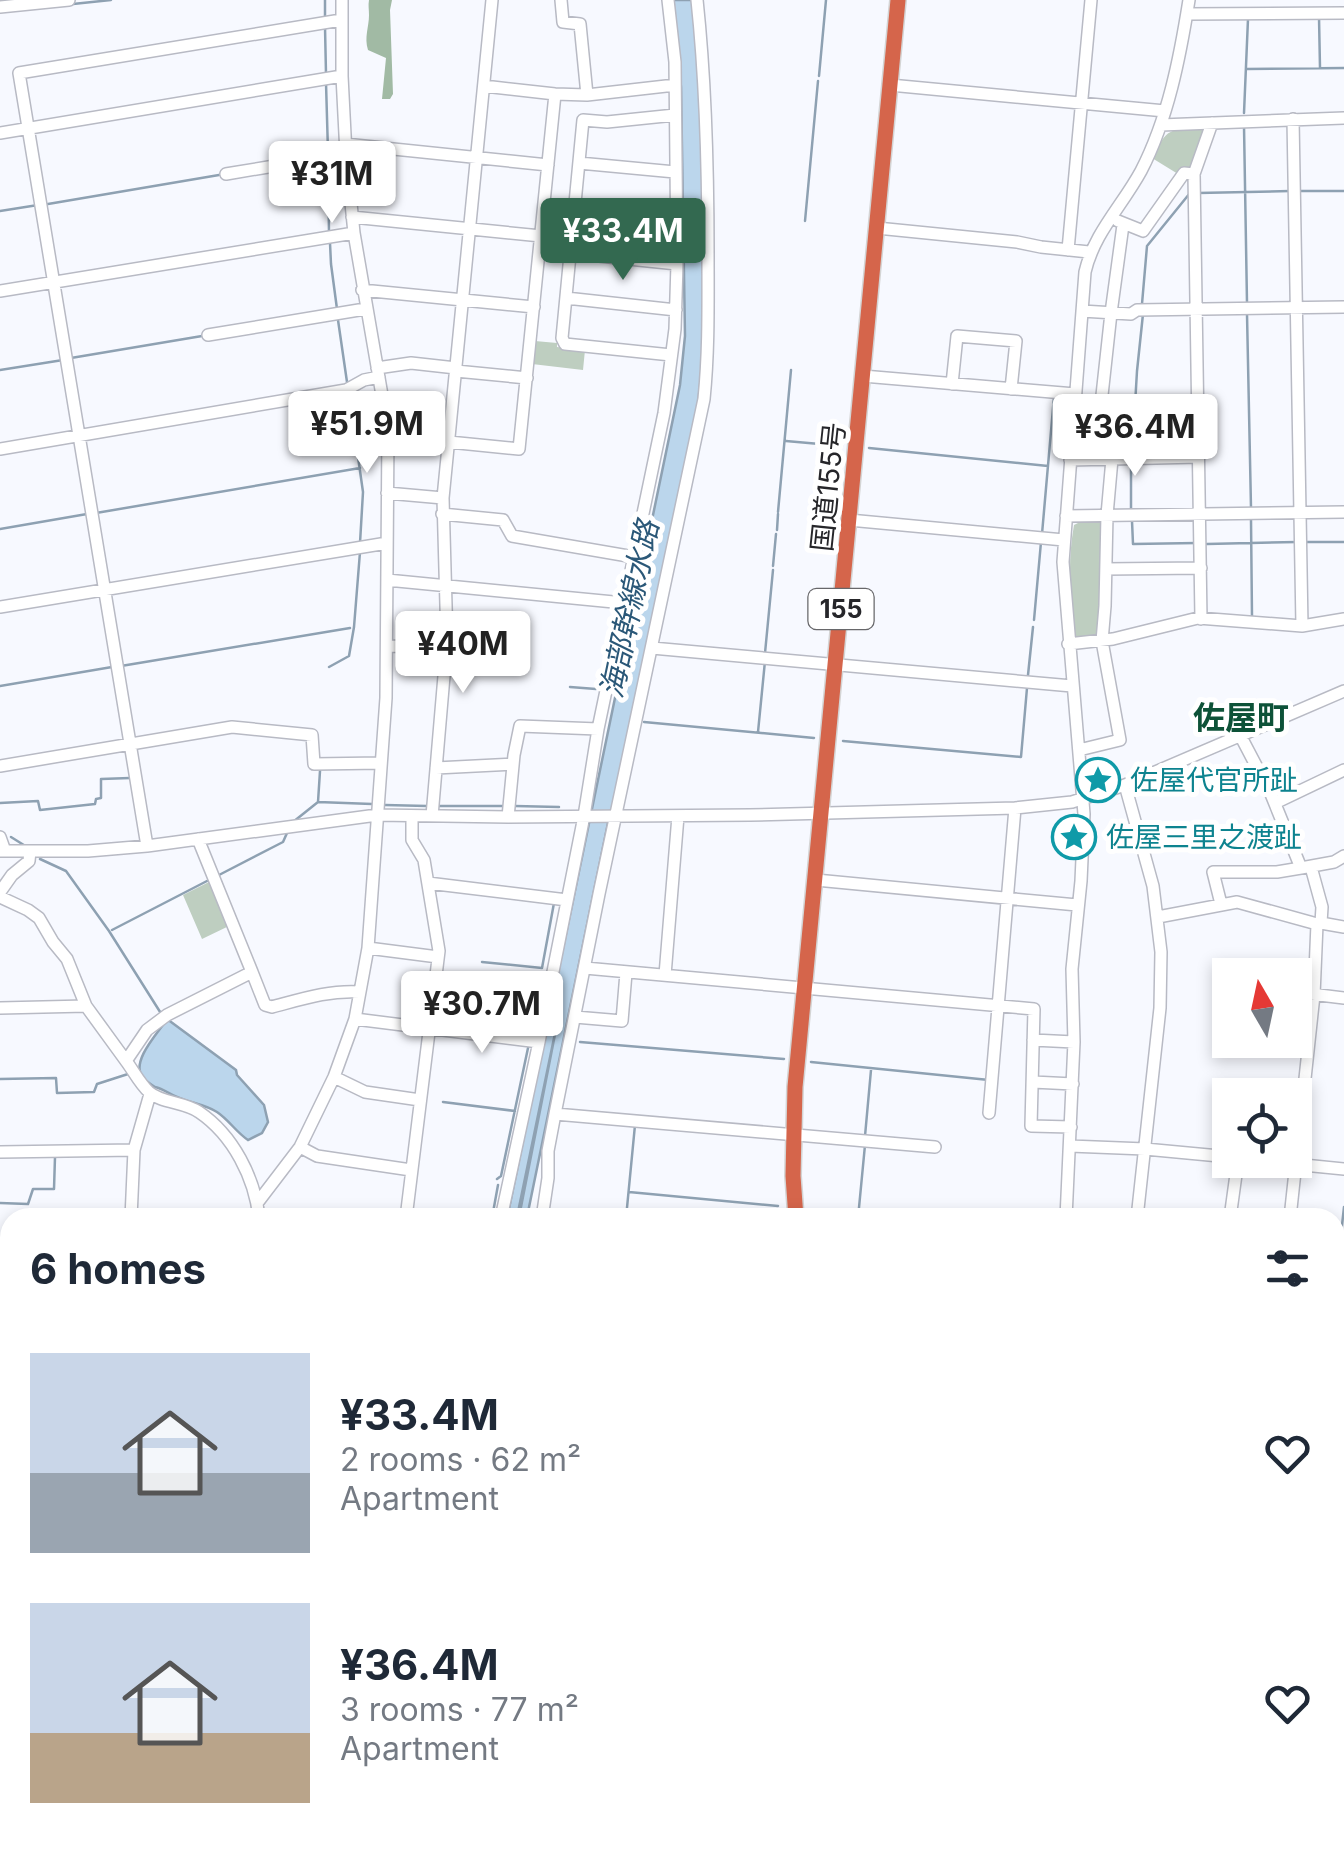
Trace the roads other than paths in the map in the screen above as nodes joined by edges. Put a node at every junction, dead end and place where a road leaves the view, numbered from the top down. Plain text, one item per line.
1 (69, 0) edge
2 (342, 0) edge
3 (492, 0) edge
4 (561, 0) edge
5 (668, 0) edge
6 (697, 0) edge
7 (898, 0) edge
8 (1092, 0) edge
9 (1189, 0) edge
10 (1315, 6) edge
11 (0, 8) edge
12 (1344, 12) edge
13 (1186, 14) junction
14 (341, 20) junction
15 (342, 76) junction
16 (676, 85) junction
17 (890, 85) junction
18 (484, 86) junction
19 (555, 94) junction
20 (588, 95) junction
21 (1082, 103) junction
22 (1165, 111) junction
23 (675, 115) junction
24 (1344, 118) edge
25 (1294, 119) junction
26 (1212, 123) junction
27 (1162, 125) junction
28 (29, 128) junction
29 (0, 134) edge
30 (346, 149) junction
31 (477, 157) junction
32 (579, 163) junction
33 (548, 165) junction
34 (675, 172) junction
35 (226, 174) dead end
36 (1194, 174) junction
37 (574, 207) junction
38 (1110, 216) junction
39 (352, 217) junction
40 (676, 218) junction
41 (1123, 225) junction
42 (877, 228) junction
43 (469, 229) junction
44 (354, 233) junction
45 (541, 236) junction
46 (1097, 239) junction
47 (1121, 243) junction
48 (1068, 250) junction
49 (1090, 252) junction
50 (570, 253) junction
51 (677, 264) junction
52 (54, 282) junction
53 (362, 290) junction
54 (0, 291) edge
55 (566, 298) junction
56 (462, 300) junction
57 (534, 308) junction
58 (1297, 308) junction
59 (1344, 308) edge
60 (365, 309) junction
61 (676, 310) junction
62 (1196, 310) junction
63 (1082, 311) junction
64 (1111, 313) junction
65 (208, 335) dead end
66 (672, 355) junction
67 (456, 370) junction
68 (378, 373) junction
69 (864, 376) junction
70 (526, 378) junction
71 (952, 384) junction
72 (1011, 389) junction
73 (1075, 394) junction
74 (388, 430) junction
75 (80, 435) junction
76 (449, 436) junction
77 (0, 449) edge
78 (1199, 457) junction
79 (1112, 459) junction
80 (1070, 460) junction
81 (1096, 460) junction
82 (388, 493) junction
83 (443, 498) junction
84 (1301, 512) junction
85 (1344, 512) edge
86 (442, 514) junction
87 (1201, 514) junction
88 (1066, 516) junction
89 (1107, 516) junction
90 (850, 520) junction
91 (1064, 540) junction
92 (387, 542) junction
93 (634, 558) junction
94 (1201, 568) junction
95 (1106, 569) junction
96 (386, 580) junction
97 (445, 586) junction
98 (105, 590) junction
99 (624, 604) junction
100 (0, 607) edge
101 (1201, 619) junction
102 (1344, 619) edge
103 (1302, 626) junction
104 (1102, 640) junction
105 (1068, 644) junction
106 (387, 646) junction
107 (446, 647) junction
108 (652, 648) junction
109 (835, 666) junction
110 (1072, 686) junction
111 (1344, 691) edge
112 (598, 729) junction
113 (1240, 735) junction
114 (130, 744) junction
115 (1078, 750) junction
116 (381, 762) junction
117 (513, 764) junction
118 (0, 766) edge
119 (436, 768) junction
120 (1344, 770) edge
121 (1125, 786) junction
122 (1083, 800) junction
123 (1275, 802) junction
124 (378, 808) junction
125 (1015, 808) junction
126 (433, 810) junction
127 (508, 810) junction
128 (822, 813) junction
129 (412, 816) junction
130 (584, 816) junction
131 (614, 816) junction
132 (678, 816) junction
133 (0, 837) edge
134 (198, 839) junction
135 (148, 846) junction
136 (2, 851) edge
137 (30, 852) junction
138 (1344, 856) edge
139 (1306, 868) junction
140 (816, 880) junction
141 (428, 883) junction
142 (0, 894) edge
143 (1008, 898) junction
144 (567, 900) junction
145 (1222, 904) junction
146 (1078, 905) junction
147 (1158, 917) junction
148 (1319, 924) junction
149 (1344, 927) edge
150 (368, 948) junction
151 (438, 957) junction
152 (585, 968) junction
153 (252, 972) junction
154 (626, 973) junction
155 (665, 975) junction
156 (805, 988) junction
157 (360, 992) junction
158 (1314, 995) junction
159 (1344, 998) edge
160 (86, 1006) junction
161 (998, 1007) junction
162 (0, 1008) edge
163 (575, 1016) junction
164 (355, 1019) junction
165 (430, 1028) junction
166 (1033, 1040) junction
167 (539, 1042) junction
168 (1074, 1042) junction
169 (126, 1061) junction
170 (334, 1077) junction
171 (1305, 1078) edge
172 (1032, 1082) junction
173 (1073, 1084) junction
174 (150, 1094) junction
175 (420, 1100) junction
176 (989, 1113) dead end
177 (555, 1114) junction
178 (1071, 1127) junction
179 (794, 1134) junction
180 (1070, 1146) junction
181 (300, 1147) junction
182 (935, 1147) dead end
183 (1144, 1148) junction
184 (134, 1150) junction
185 (0, 1152) edge
186 (1212, 1156) edge
187 (1312, 1166) edge
188 (411, 1170) junction
189 (1344, 1170) edge
190 (1236, 1178) edge
191 (1294, 1178) edge
192 (258, 1202) junction
193 (131, 1208) edge
194 (259, 1208) edge
195 (407, 1208) edge
196 (503, 1208) edge
197 (544, 1208) edge
198 (795, 1208) edge
199 (1067, 1208) edge
200 (1138, 1208) edge
201 (1231, 1208) edge
202 (1291, 1208) edge

1 - 11 street
2 - 14 street
3 - 18 street
4 - 20 street
5 - 16 street
6 - 108 street
7 - 17 highway, 国道155号 / 155
8 - 21 street
9 - 13 street
10 - 12 street
10 - 13 street
13 - 22 street
14 - 15 street
14 - 28 street
15 - 28 street
15 - 30 street
16 - 20 street
16 - 23 street
17 - 21 street
17 - 42 highway, 国道155号 / 155
18 - 19 street
18 - 31 street
19 - 20 street
19 - 33 street
21 - 22 street
21 - 48 street
22 - 27 street
23 - 32 street
23 - 34 street
24 - 25 street
25 - 26 street
25 - 58 street
26 - 27 street
26 - 36 street
27 - 38 street
28 - 29 street
28 - 52 street
30 - 31 street
30 - 35 street
30 - 39 street
31 - 33 street
31 - 43 street
32 - 34 street
32 - 37 street
33 - 45 street
34 - 40 street
36 - 41 street
36 - 62 street
37 - 40 street
37 - 50 street
38 - 41 street
38 - 46 street
39 - 43 street
39 - 44 street
40 - 51 street
41 - 47 street
42 - 48 street
42 - 69 highway, 国道155号 / 155
43 - 45 street
43 - 56 street
44 - 52 street
44 - 53 street
45 - 57 street
46 - 47 street
46 - 49 street
47 - 64 street
48 - 49 street
49 - 63 street
50 - 51 street
50 - 55 street
51 - 61 street
52 - 54 street
52 - 75 street
53 - 56 street
53 - 60 street
55 - 61 street
55 - 66 street
56 - 57 street
56 - 67 street
57 - 70 street
58 - 59 street
58 - 62 street
58 - 84 street
60 - 65 street
60 - 68 street
61 - 66 street
62 - 64 street
62 - 78 street
63 - 64 street
63 - 73 street
64 - 81 street
66 - 93 street
67 - 68 street
67 - 70 street
67 - 76 street
68 - 74 street
68 - 75 street
69 - 71 street
69 - 90 highway, 国道155号 / 155
70 - 76 street
71 - 72 street
71 - 72 street
72 - 73 street
73 - 80 street
74 - 76 street
74 - 82 street
75 - 77 street
75 - 98 street
76 - 83 street
78 - 79 street
78 - 87 street
79 - 81 street
79 - 89 street
80 - 81 street
80 - 88 street
82 - 83 street
82 - 92 street
83 - 86 street
84 - 85 street
84 - 87 street
84 - 103 street
86 - 93 street
86 - 97 street
87 - 89 street
87 - 94 street
88 - 89 street
88 - 91 street
89 - 95 street
90 - 91 street
90 - 109 highway, 国道155号 / 155
91 - 105 street
92 - 96 street
92 - 98 street
93 - 99 street
94 - 95 street
94 - 101 street
95 - 104 street
96 - 97 street
96 - 106 street
97 - 99 street
97 - 107 street
98 - 100 street
98 - 114 street
99 - 112 street
101 - 103 street
101 - 104 street
102 - 103 street
104 - 105 street
104 - 115 street
105 - 110 street
106 - 107 street
106 - 116 street
107 - 119 street
108 - 109 street
108 - 131 street
109 - 110 street
109 - 128 highway, 国道155号 / 155
110 - 115 street
111 - 113 street
112 - 117 street
112 - 130 street
113 - 121 street
113 - 123 street
114 - 116 street
114 - 118 street
114 - 135 street
115 - 122 street
116 - 124 street
117 - 119 street
117 - 127 street
119 - 126 street
120 - 123 street
121 - 122 street
121 - 147 street
122 - 125 street
122 - 146 street
123 - 139 street
124 - 129 street
124 - 134 street
124 - 150 street
125 - 128 street
125 - 143 street
126 - 127 street
126 - 129 street
127 - 130 street
128 - 132 street
128 - 140 highway, 国道155号 / 155
129 - 141 street
130 - 131 street
130 - 144 street
131 - 132 street
131 - 152 street
132 - 155 street
133 - 136 street
134 - 135 street
134 - 153 street
135 - 137 street
136 - 137 street
137 - 142 street
138 - 139 street
139 - 145 street
139 - 148 street
140 - 143 street
140 - 156 highway, 国道155号 / 155
141 - 144 street
141 - 151 street
142 - 160 street
143 - 146 street
143 - 161 street
144 - 167 street
145 - 147 street
145 - 148 street
146 - 168 street
147 - 183 street
148 - 149 street
148 - 158 street
150 - 151 street
150 - 157 street
151 - 165 street
152 - 154 street
152 - 163 street
153 - 157 street
153 - 169 street
154 - 155 street
154 - 163 street
155 - 156 street
156 - 161 street
156 - 179 highway, 国道155号 / 155
157 - 164 street
158 - 159 street
158 - 171 street
160 - 162 street
160 - 169 street
161 - 166 street
161 - 176 street
163 - 177 street
164 - 165 street
164 - 170 street
165 - 167 street
165 - 175 street
166 - 168 street
166 - 172 street
167 - 196 street
168 - 173 street
169 - 174 street
170 - 175 street
170 - 181 street
172 - 173 street
172 - 178 street
173 - 178 street
174 - 184 street
174 - 192 street
175 - 188 street
177 - 179 street
177 - 197 street
178 - 180 street
179 - 182 street
179 - 198 highway, 国道155号 / 155
180 - 183 street
180 - 199 street
181 - 188 street
181 - 192 street
183 - 186 street
183 - 200 street
184 - 185 street
184 - 193 street
187 - 189 street
188 - 195 street
190 - 201 street
191 - 202 street
192 - 194 street

